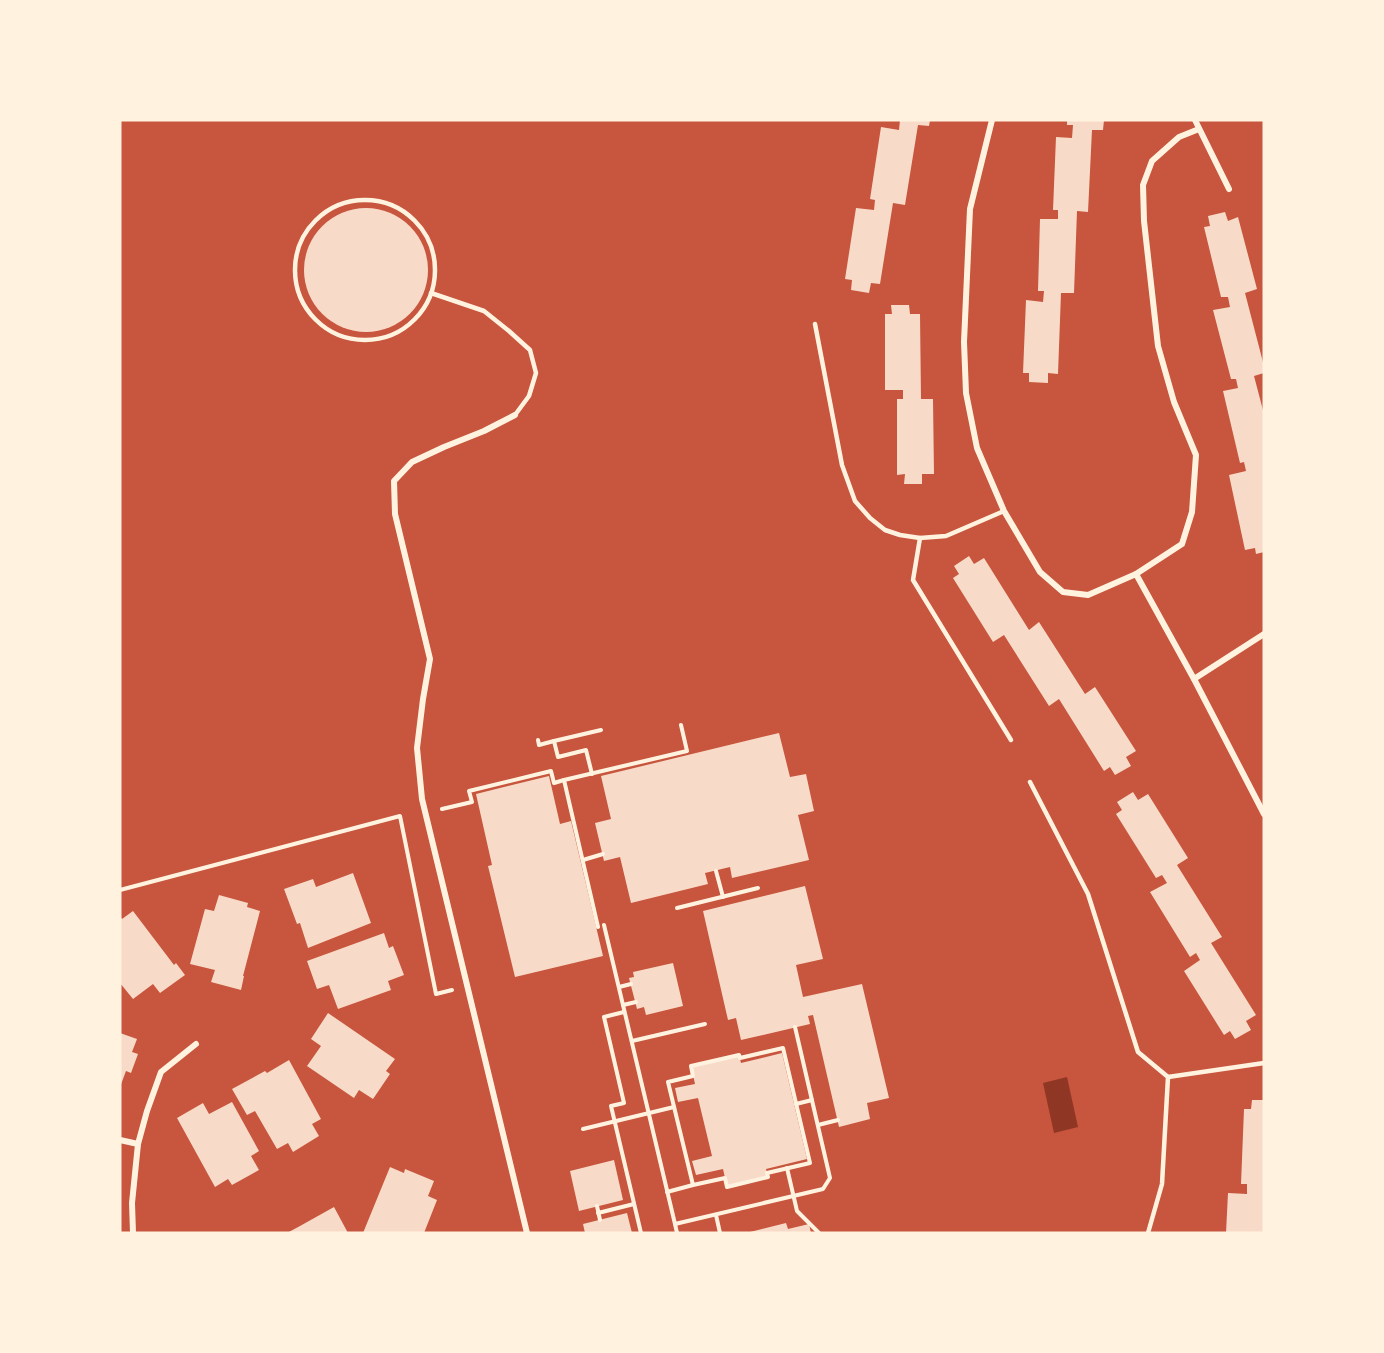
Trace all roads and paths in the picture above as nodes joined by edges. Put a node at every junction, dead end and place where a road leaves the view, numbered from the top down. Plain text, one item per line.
1 (992, 120) edge
2 (1195, 120) edge
3 (1199, 129) junction
4 (1229, 189) dead end
5 (431, 293) junction
6 (815, 324) dead end
7 (515, 415) joint
8 (1004, 511) junction
9 (920, 538) junction
10 (1136, 574) junction
11 (1264, 634) edge
12 (1194, 679) junction
13 (681, 724) dead end
14 (601, 730) dead end
15 (538, 740) dead end
16 (554, 741) junction
17 (1011, 741) dead end
18 (592, 774) junction
19 (564, 780) junction
20 (1030, 782) dead end
21 (426, 813) junction
22 (1264, 814) edge
23 (603, 854) dead end
24 (583, 860) junction
25 (717, 871) dead end
26 (758, 888) dead end
27 (120, 890) edge
28 (723, 897) junction
29 (677, 908) dead end
30 (604, 925) dead end
31 (598, 927) dead end
32 (631, 984) dead end
33 (619, 987) junction
34 (453, 990) dead end
35 (636, 1002) dead end
36 (623, 1005) junction
37 (625, 1011) junction
38 (705, 1024) dead end
39 (795, 1027) dead end
40 (632, 1041) junction
41 (196, 1044) dead end
42 (1264, 1063) edge
43 (1168, 1077) junction
44 (812, 1100) junction
45 (796, 1104) junction
46 (674, 1107) junction
47 (649, 1113) junction
48 (838, 1120) dead end
49 (614, 1121) junction
50 (818, 1125) junction
51 (583, 1129) dead end
52 (120, 1140) edge
53 (138, 1144) junction
54 (787, 1168) junction
55 (693, 1185) junction
56 (668, 1192) junction
57 (794, 1196) junction
58 (634, 1204) junction
59 (597, 1206) dead end
60 (598, 1213) junction
61 (716, 1215) junction
62 (600, 1220) dead end
63 (675, 1224) junction
64 (133, 1233) edge
65 (527, 1233) edge
66 (641, 1233) edge
67 (677, 1233) edge
68 (720, 1233) edge
69 (819, 1233) edge
70 (1148, 1233) edge

1 - 8 street
2 - 3 street
3 - 4 street
3 - 10 street
5 - 5 lane
5 - 7 lane
6 - 9 lane
7 - 21 street
8 - 9 lane
8 - 10 street
9 - 17 lane
10 - 12 street
11 - 12 street
12 - 22 street
13 - 18 path
14 - 16 path
15 - 16 path
16 - 18 path
18 - 19 path
19 - 21 path
19 - 24 path
20 - 43 lane
21 - 65 street
23 - 24 path
24 - 31 path
25 - 28 path
26 - 28 path
27 - 34 path
28 - 29 path
30 - 33 path
32 - 33 path
33 - 36 path
35 - 36 path
36 - 37 path
37 - 40 path
37 - 49 path
38 - 40 path
39 - 44 path
40 - 47 path
41 - 53 street
42 - 43 lane
43 - 70 lane
44 - 45 path
44 - 50 path
45 - 46 path
45 - 54 path
46 - 47 path
46 - 55 path
47 - 49 path
47 - 56 path
48 - 50 path
49 - 51 path
49 - 58 path
50 - 57 path
52 - 53 street
53 - 64 street
54 - 55 path
54 - 57 path
55 - 56 path
56 - 63 path
57 - 61 path
57 - 69 path
58 - 60 path
58 - 66 path
59 - 60 path
60 - 62 path
61 - 63 path
61 - 68 path
63 - 67 path

